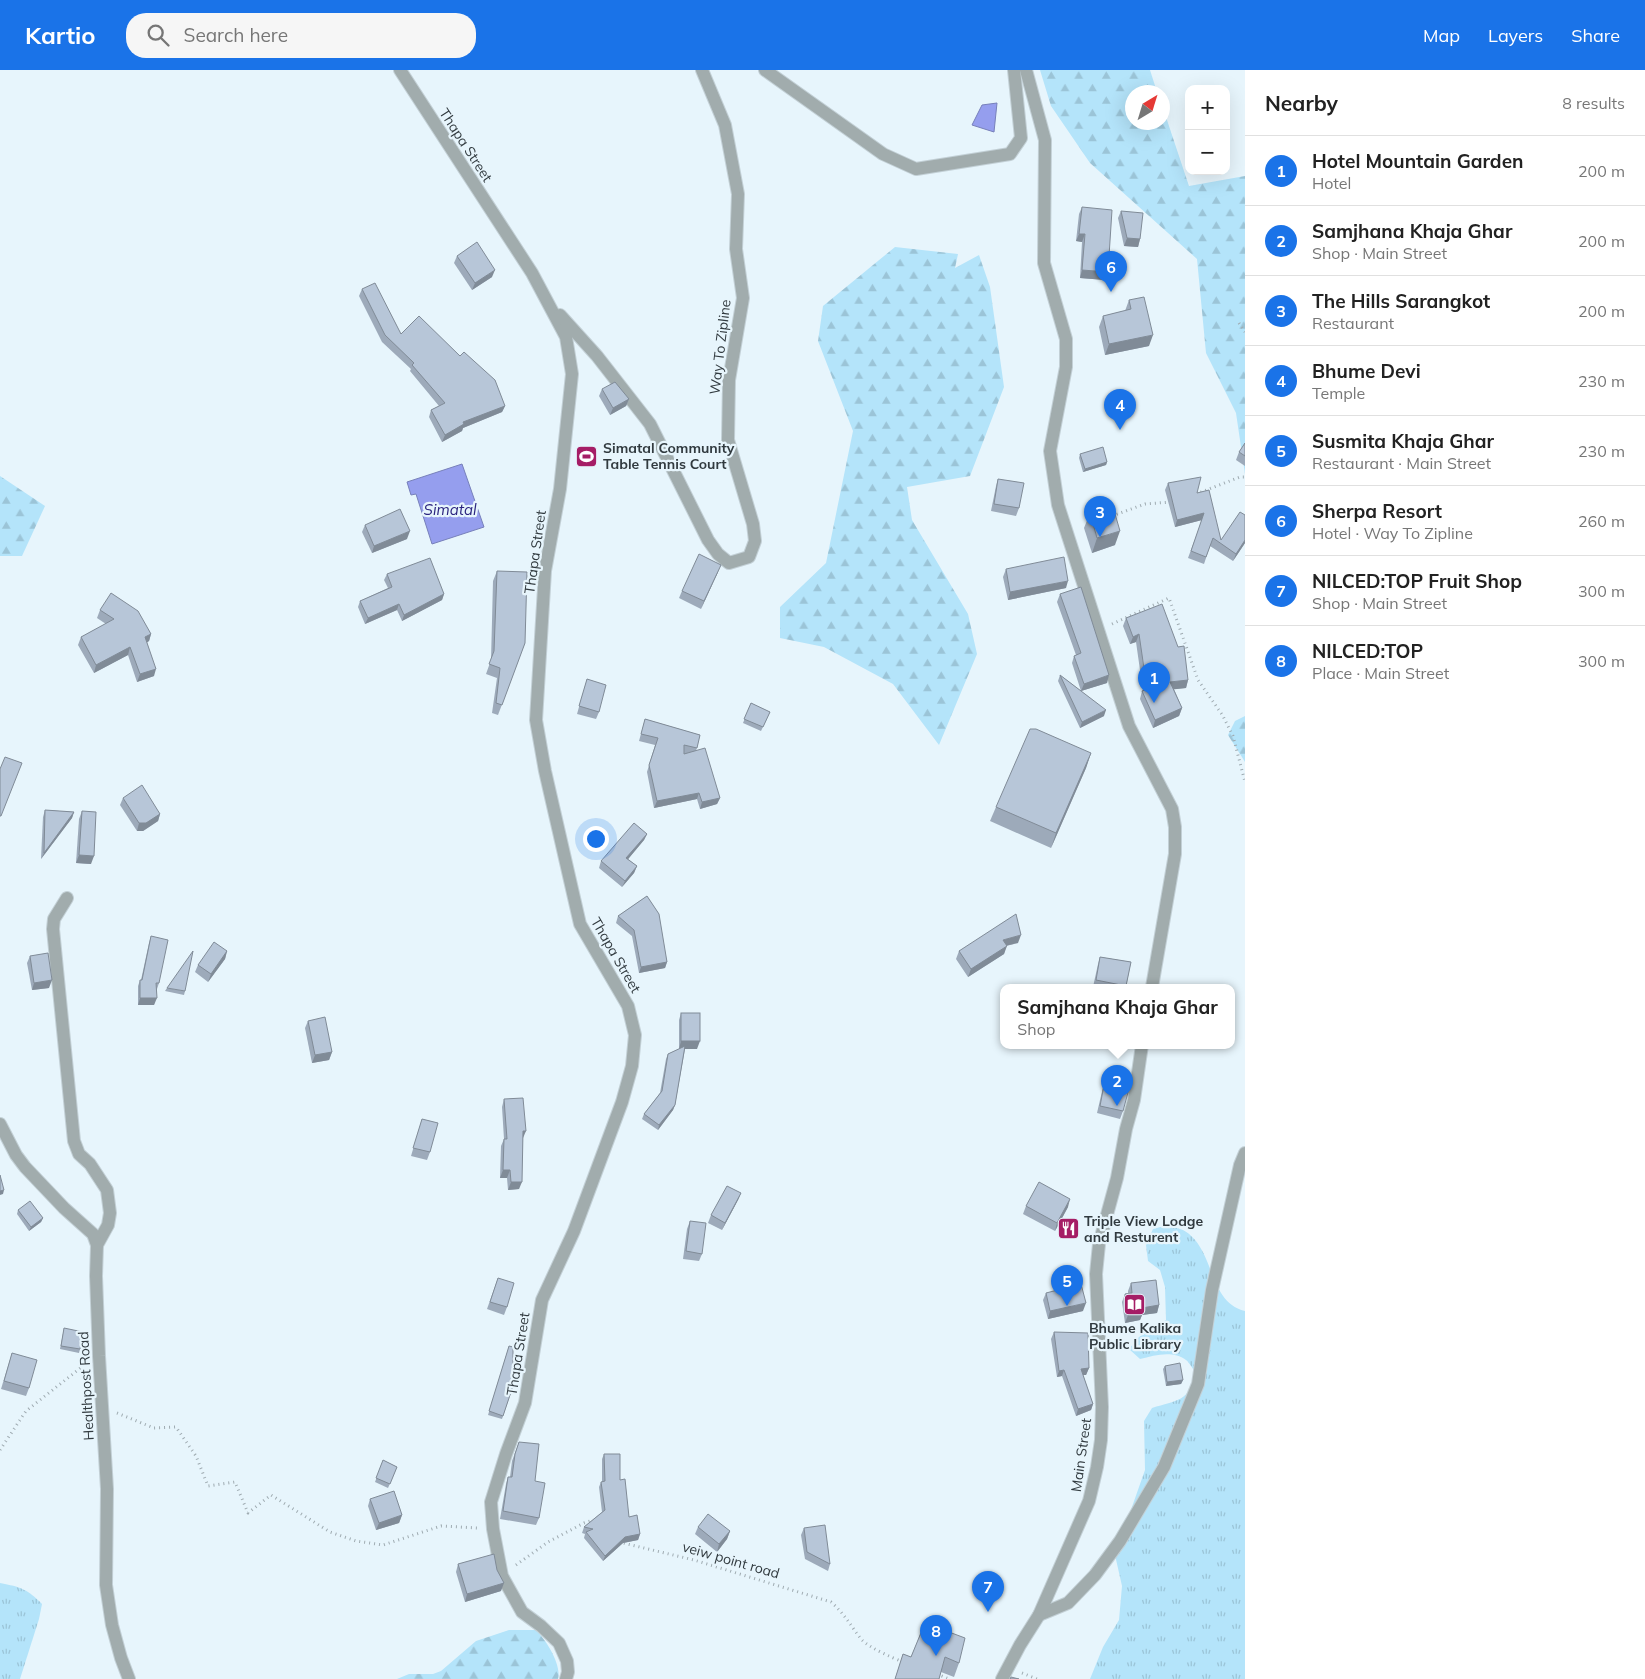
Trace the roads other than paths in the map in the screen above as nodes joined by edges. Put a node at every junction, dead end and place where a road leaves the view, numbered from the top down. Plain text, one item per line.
1 (400, 70) edge
2 (702, 70) edge
3 (765, 70) edge
4 (1014, 70) edge
5 (1026, 70) edge
6 (548, 302) junction
7 (67, 898) dead end
8 (1153, 984) edge
9 (1141, 1049) edge
10 (0, 1124) edge
11 (1245, 1153) edge
12 (97, 1245) junction
13 (1039, 1615) junction
14 (129, 1679) edge
15 (566, 1679) edge
16 (1002, 1679) edge

1 - 6 street, Thapa Street
2 - 6 street, Way To Zipline
3 - 4 street
5 - 8 street
6 - 15 street, Thapa Street
7 - 12 street
9 - 13 street, Main Street
10 - 12 street
11 - 13 street
12 - 14 street, Healthpost Road
13 - 16 street, Main Street

